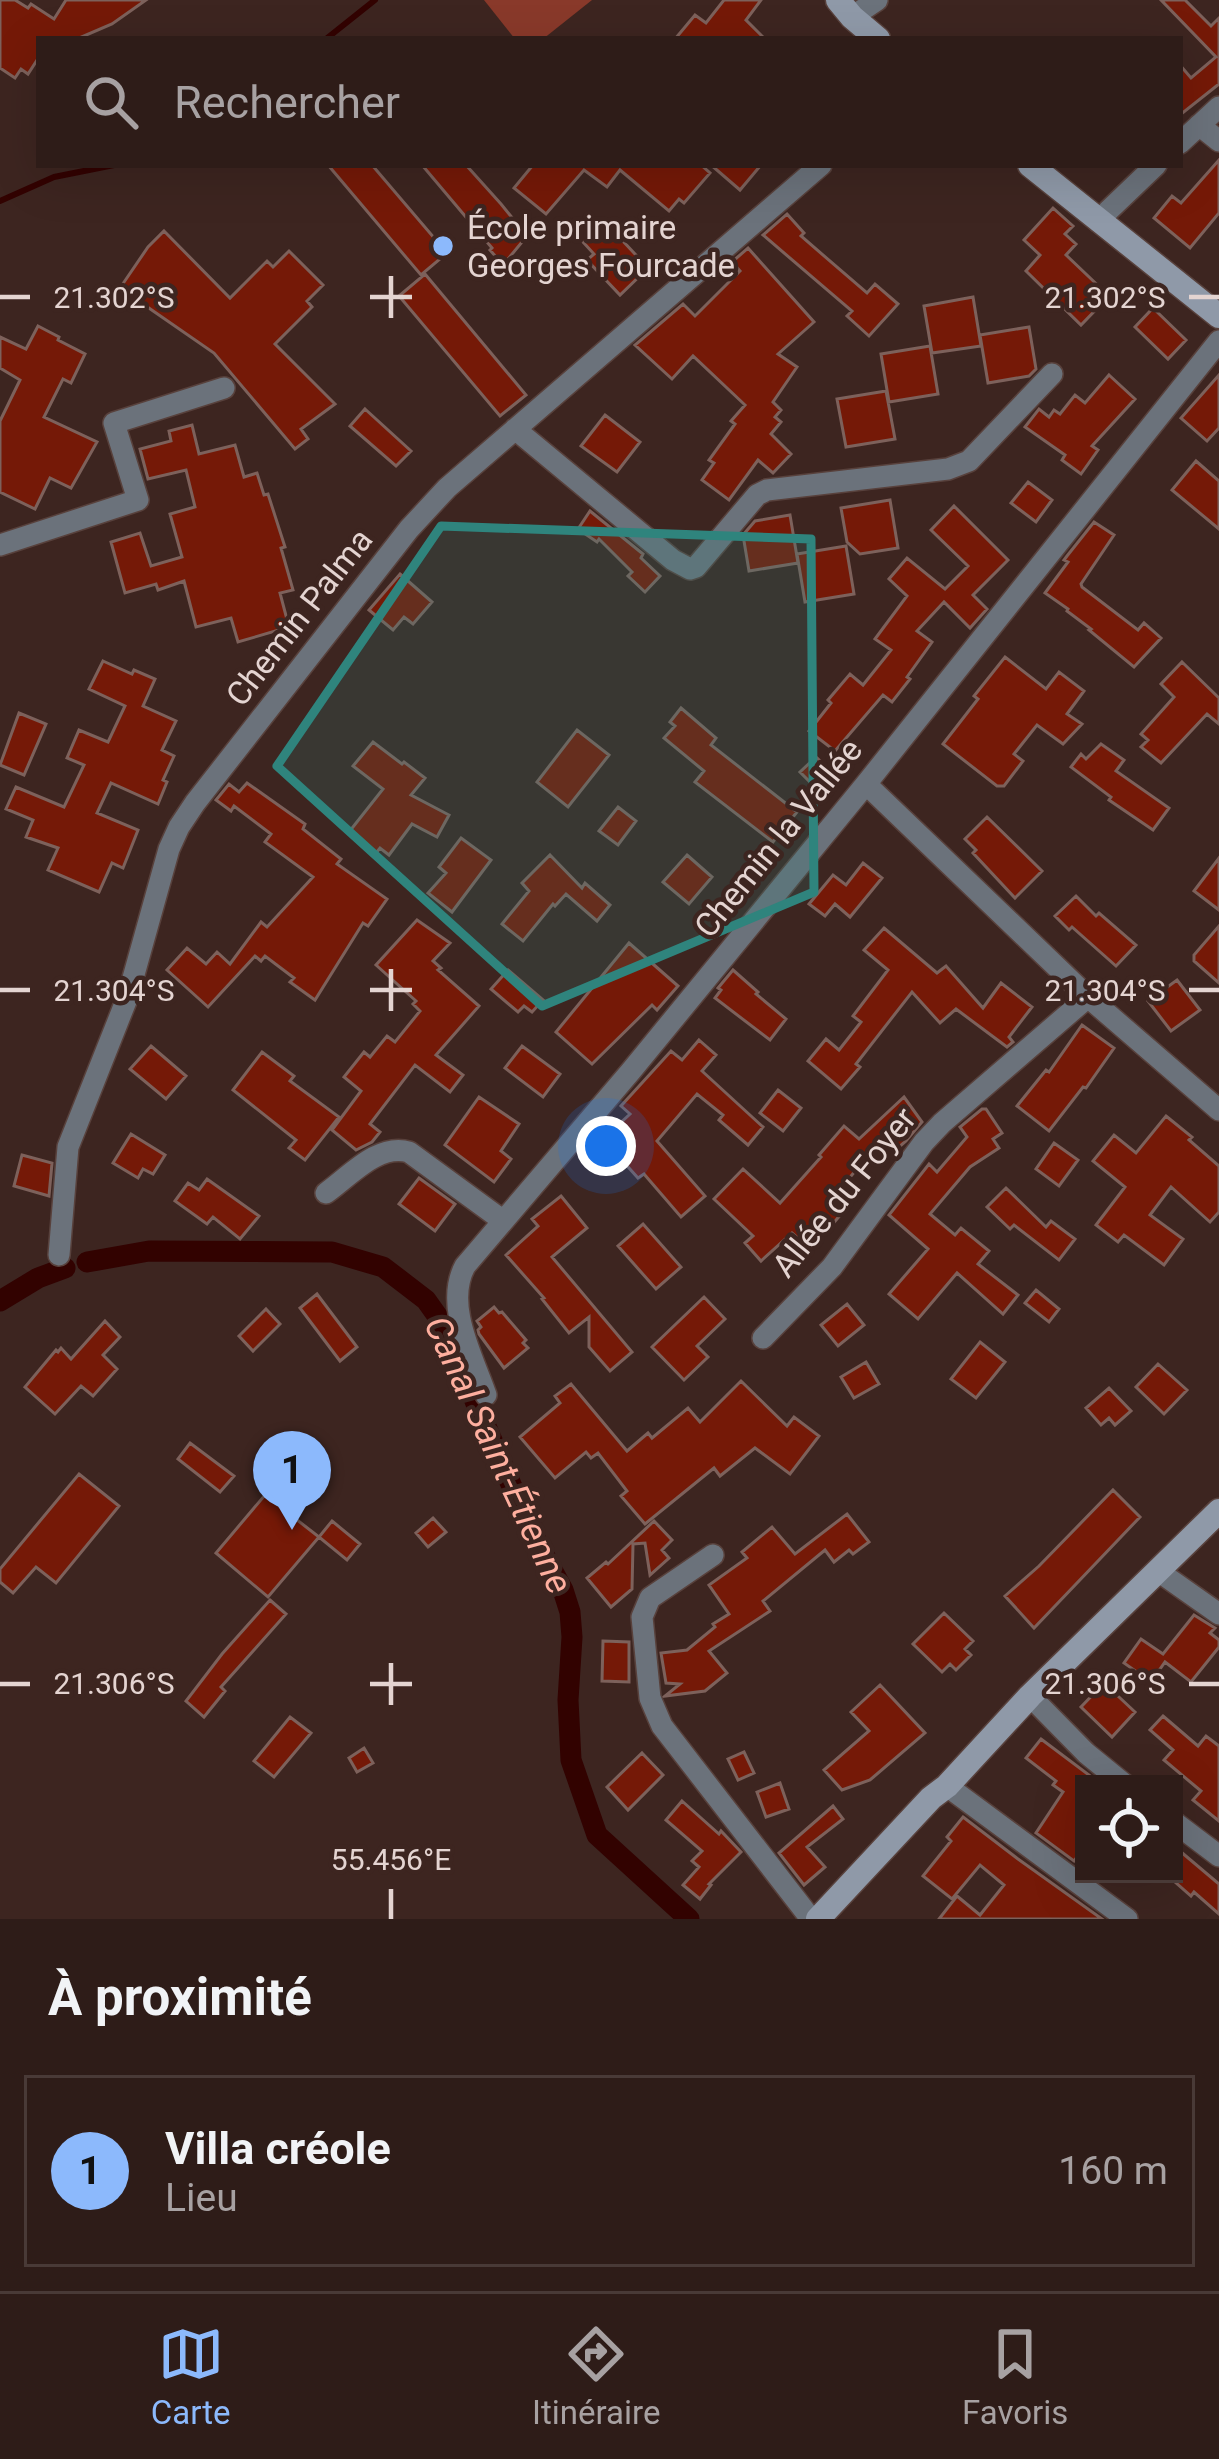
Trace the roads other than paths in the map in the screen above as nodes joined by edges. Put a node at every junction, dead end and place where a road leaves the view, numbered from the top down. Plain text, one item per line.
1 (878, 0) edge
2 (845, 9) edge
3 (875, 36) edge
4 (1219, 107) edge
5 (1199, 125) junction
6 (1183, 140) edge
7 (1219, 141) edge
8 (818, 168) edge
9 (1034, 168) edge
10 (1153, 168) edge
11 (1099, 222) junction
12 (1219, 316) edge
13 (1219, 341) edge
14 (1052, 374) dead end
15 (224, 388) dead end
16 (515, 429) junction
17 (0, 545) edge
18 (866, 784) junction
19 (1088, 998) junction
20 (1219, 1110) edge
21 (326, 1193) dead end
22 (502, 1220) junction
23 (58, 1255) dead end
24 (763, 1338) dead end
25 (486, 1395) dead end
26 (1219, 1511) edge
27 (713, 1555) dead end
28 (1158, 1571) junction
29 (1219, 1614) edge
30 (1030, 1696) junction
31 (1113, 1775) edge
32 (947, 1786) junction
33 (1183, 1829) edge
34 (1219, 1856) edge
35 (815, 1919) edge
36 (1127, 1919) edge

1 - 2 street
2 - 3 street
4 - 5 street
5 - 6 street
5 - 7 street
8 - 16 street, Chemin Palma
9 - 11 street
10 - 11 street
11 - 12 street
13 - 18 street, Chemin la Vallée
14 - 16 street
15 - 17 street
16 - 23 street, Chemin Palma
18 - 19 street
18 - 22 street, Chemin la Vallée
19 - 20 street
19 - 24 street, Allée du Foyer
21 - 22 street
22 - 25 street, Chemin la Vallée
26 - 28 street
27 - 35 street
28 - 29 street
28 - 30 street
30 - 31 street
30 - 32 street
32 - 35 street
32 - 36 street
33 - 34 street

